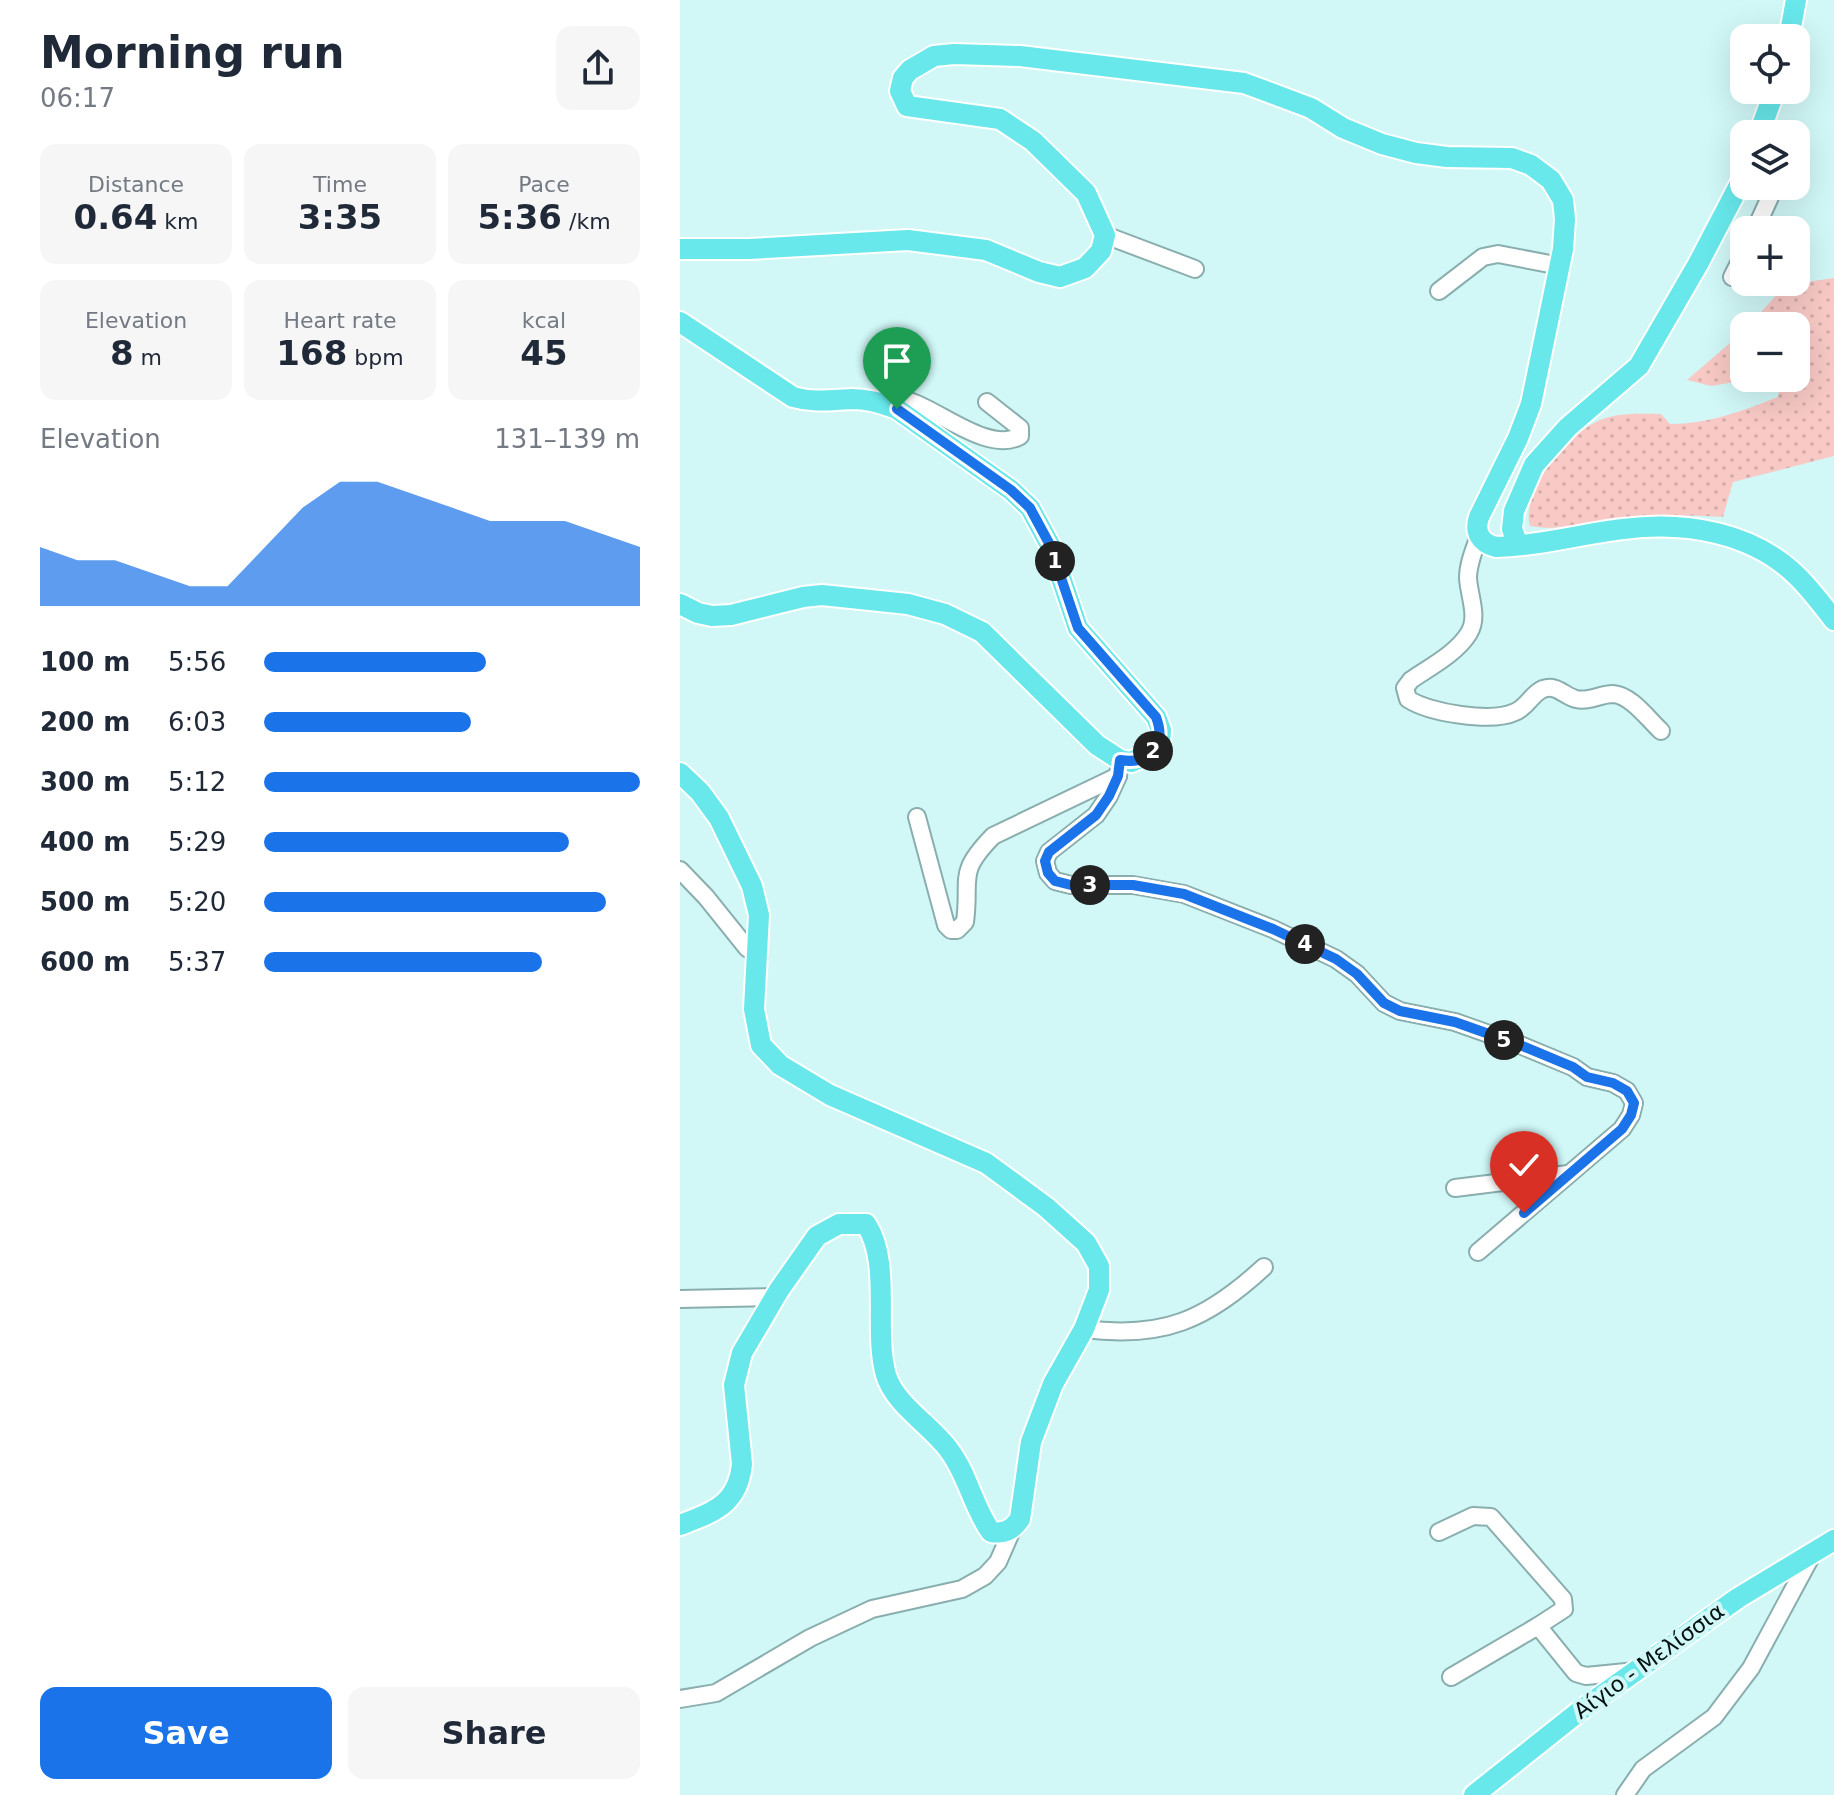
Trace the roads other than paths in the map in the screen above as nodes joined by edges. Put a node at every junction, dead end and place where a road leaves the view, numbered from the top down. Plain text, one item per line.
1 (1796, 0) edge
2 (1792, 24) edge
3 (1731, 200) edge
4 (1105, 235) junction
5 (680, 249) edge
6 (1560, 266) junction
7 (1195, 269) dead end
8 (1439, 291) dead end
9 (680, 322) edge
10 (877, 401) junction
11 (987, 402) dead end
12 (1479, 536) junction
13 (1518, 545) junction
14 (680, 604) edge
15 (1834, 620) edge
16 (1661, 731) dead end
17 (1119, 768) junction
18 (680, 773) edge
19 (917, 817) dead end
20 (680, 870) edge
21 (759, 956) junction
22 (1569, 1174) junction
23 (1455, 1188) dead end
24 (1478, 1252) dead end
25 (1264, 1267) dead end
26 (775, 1297) junction
27 (680, 1299) edge
28 (1084, 1329) junction
29 (680, 1525) edge
30 (1012, 1530) junction
31 (1439, 1532) dead end
32 (1834, 1540) edge
33 (1813, 1551) junction
34 (1538, 1626) junction
35 (1636, 1671) junction
36 (1451, 1677) dead end
37 (680, 1699) edge
38 (1474, 1795) edge
39 (1625, 1795) edge

1 - 2 main road
3 - 13 main road
4 - 5 main road
4 - 6 main road
4 - 7 street
6 - 8 street
6 - 12 main road
9 - 10 main road
10 - 11 street
10 - 17 main road
12 - 13 main road
12 - 16 street
13 - 15 main road
14 - 17 main road
17 - 19 street
17 - 22 street
18 - 21 main road
20 - 21 street
21 - 28 main road
22 - 23 street
22 - 24 street
25 - 28 street
26 - 27 street
26 - 29 main road
26 - 30 main road
28 - 30 main road
30 - 37 street
31 - 34 street
32 - 33 main road, Αίγιο - Μελίσσια
33 - 35 main road, Αίγιο - Μελίσσια
33 - 39 street
34 - 35 street
34 - 36 street
35 - 38 main road, Αίγιο - Μελίσσια

